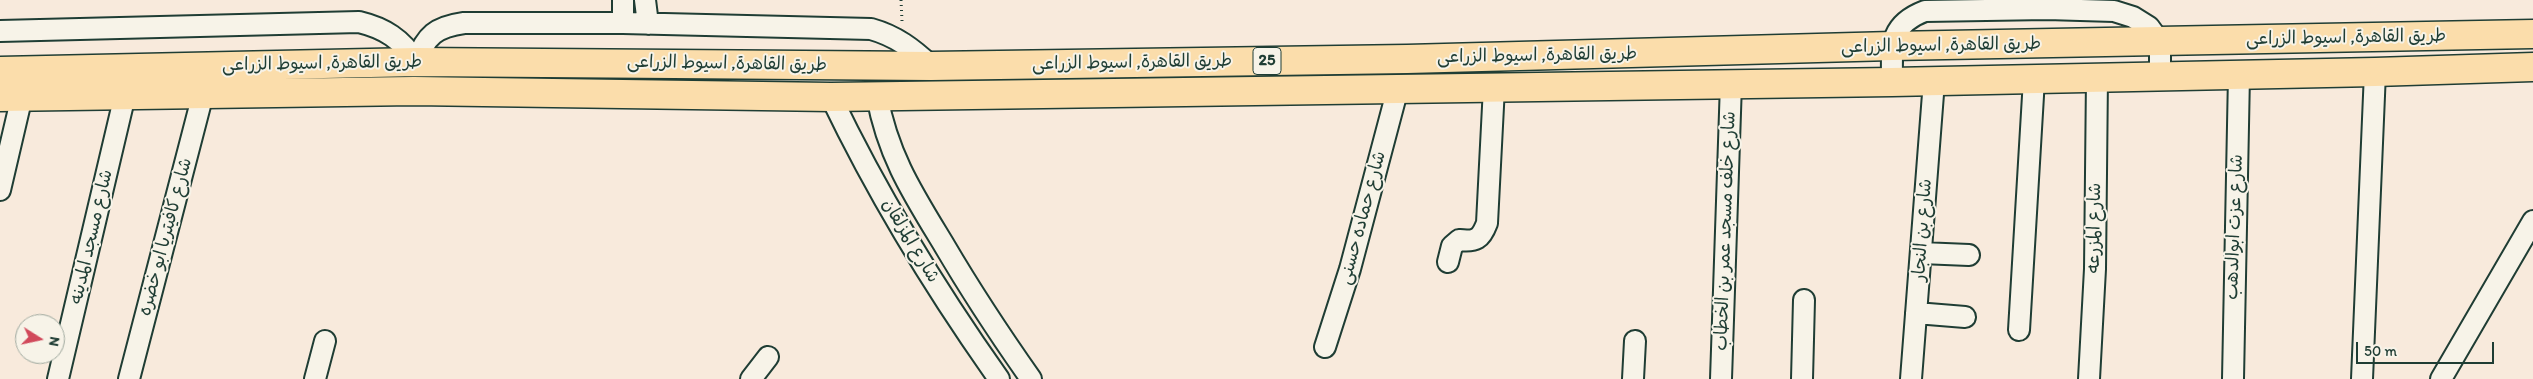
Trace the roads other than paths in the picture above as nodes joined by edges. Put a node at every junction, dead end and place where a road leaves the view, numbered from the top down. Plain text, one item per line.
1 (2040, 4) edge
2 (1992, 5) edge
3 (623, 9) edge
4 (646, 10) edge
5 (0, 31) edge
6 (2533, 34) edge
7 (2160, 42) junction
8 (1892, 46) junction
9 (416, 62) junction
10 (931, 66) junction
11 (2533, 67) edge
12 (0, 71) edge
13 (2375, 72) junction
14 (2239, 75) junction
15 (2160, 76) junction
16 (2097, 77) junction
17 (2034, 79) junction
18 (1934, 81) junction
19 (1892, 82) junction
20 (1730, 83) junction
21 (1494, 87) junction
22 (1398, 88) junction
23 (414, 91) junction
24 (203, 94) junction
25 (937, 94) junction
26 (125, 95) junction
27 (877, 96) junction
28 (11, 97) edge
29 (831, 97) junction
30 (889, 146) junction
31 (859, 155) junction
32 (0, 190) edge
33 (2533, 221) edge
34 (1921, 253) junction
35 (1969, 255) dead end
36 (1448, 262) dead end
37 (1804, 300) dead end
38 (1916, 313) junction
39 (1965, 317) dead end
40 (988, 318) junction
41 (2019, 330) dead end
42 (966, 333) junction
43 (326, 341) dead end
44 (1635, 341) dead end
45 (1325, 348) dead end
46 (768, 357) dead end
47 (58, 379) edge
48 (129, 379) edge
49 (315, 379) edge
50 (751, 379) edge
51 (998, 379) edge
52 (1031, 379) edge
53 (1633, 379) edge
54 (1721, 379) edge
55 (1802, 379) edge
56 (1911, 379) edge
57 (2088, 379) edge
58 (2233, 379) edge
59 (2362, 379) edge
60 (2441, 379) edge

1 - 2 street
1 - 7 street
2 - 8 street
3 - 4 street
3 - 9 street
4 - 10 street
5 - 9 street
6 - 7 highway, طريق القاهرة, اسيوط الزراعى / 25
7 - 8 highway, طريق القاهرة, اسيوط الزراعى / 25
7 - 15 street
8 - 10 highway, طريق القاهرة, اسيوط الزراعى / 25
8 - 19 street
9 - 10 highway, طريق القاهرة, اسيوط الزراعى / 25
9 - 12 highway, طريق القاهرة, اسيوط الزراعى / 25
9 - 23 highway
10 - 25 highway
11 - 13 highway, طريق القاهرة, اسيوط الزراعى / 25
13 - 14 highway, طريق القاهرة, اسيوط الزراعى / 25
13 - 59 street
14 - 15 highway, طريق القاهرة, اسيوط الزراعى / 25
14 - 58 street, شارع عزت ابوالدهب
15 - 16 highway, طريق القاهرة, اسيوط الزراعى / 25
16 - 17 highway, طريق القاهرة, اسيوط الزراعى / 25
16 - 57 street, شارع المزرعه
17 - 18 highway, طريق القاهرة, اسيوط الزراعى / 25
17 - 41 street
18 - 19 highway, طريق القاهرة, اسيوط الزراعى / 25
18 - 34 street, شارع بن النجار
19 - 20 highway, طريق القاهرة, اسيوط الزراعى / 25
20 - 21 highway, طريق القاهرة, اسيوط الزراعى / 25
20 - 54 street, شارع خلف مسجد عمر بن الخطاب
21 - 22 highway, طريق القاهرة, اسيوط الزراعى / 25
21 - 36 street
22 - 25 highway, طريق القاهرة, اسيوط الزراعى / 25
22 - 45 street, شارع حماده حسنى
23 - 24 highway, طريق القاهرة, اسيوط الزراعى / 25
23 - 29 highway, طريق القاهرة, اسيوط الزراعى / 25
24 - 26 highway, طريق القاهرة, اسيوط الزراعى / 25
24 - 48 street, شارع كافيتريا ابو خضره
25 - 27 highway, طريق القاهرة, اسيوط الزراعى / 25
26 - 28 highway, طريق القاهرة, اسيوط الزراعى / 25
26 - 47 street, شارع مسجد المدينه
27 - 29 highway, طريق القاهرة, اسيوط الزراعى / 25
27 - 30 street, شارع المزلقان
28 - 32 street
29 - 31 street, شارع المزلقان
30 - 31 street
30 - 40 street, شارع المزلقان
31 - 42 street, شارع المزلقان
33 - 60 street
34 - 35 street
34 - 38 street, شارع بن النجار
37 - 55 street
38 - 39 street
38 - 56 street, شارع بن النجار
40 - 42 street
40 - 52 street, شارع المزلقان
42 - 51 street, شارع المزلقان
43 - 49 street
44 - 53 street
46 - 50 street

